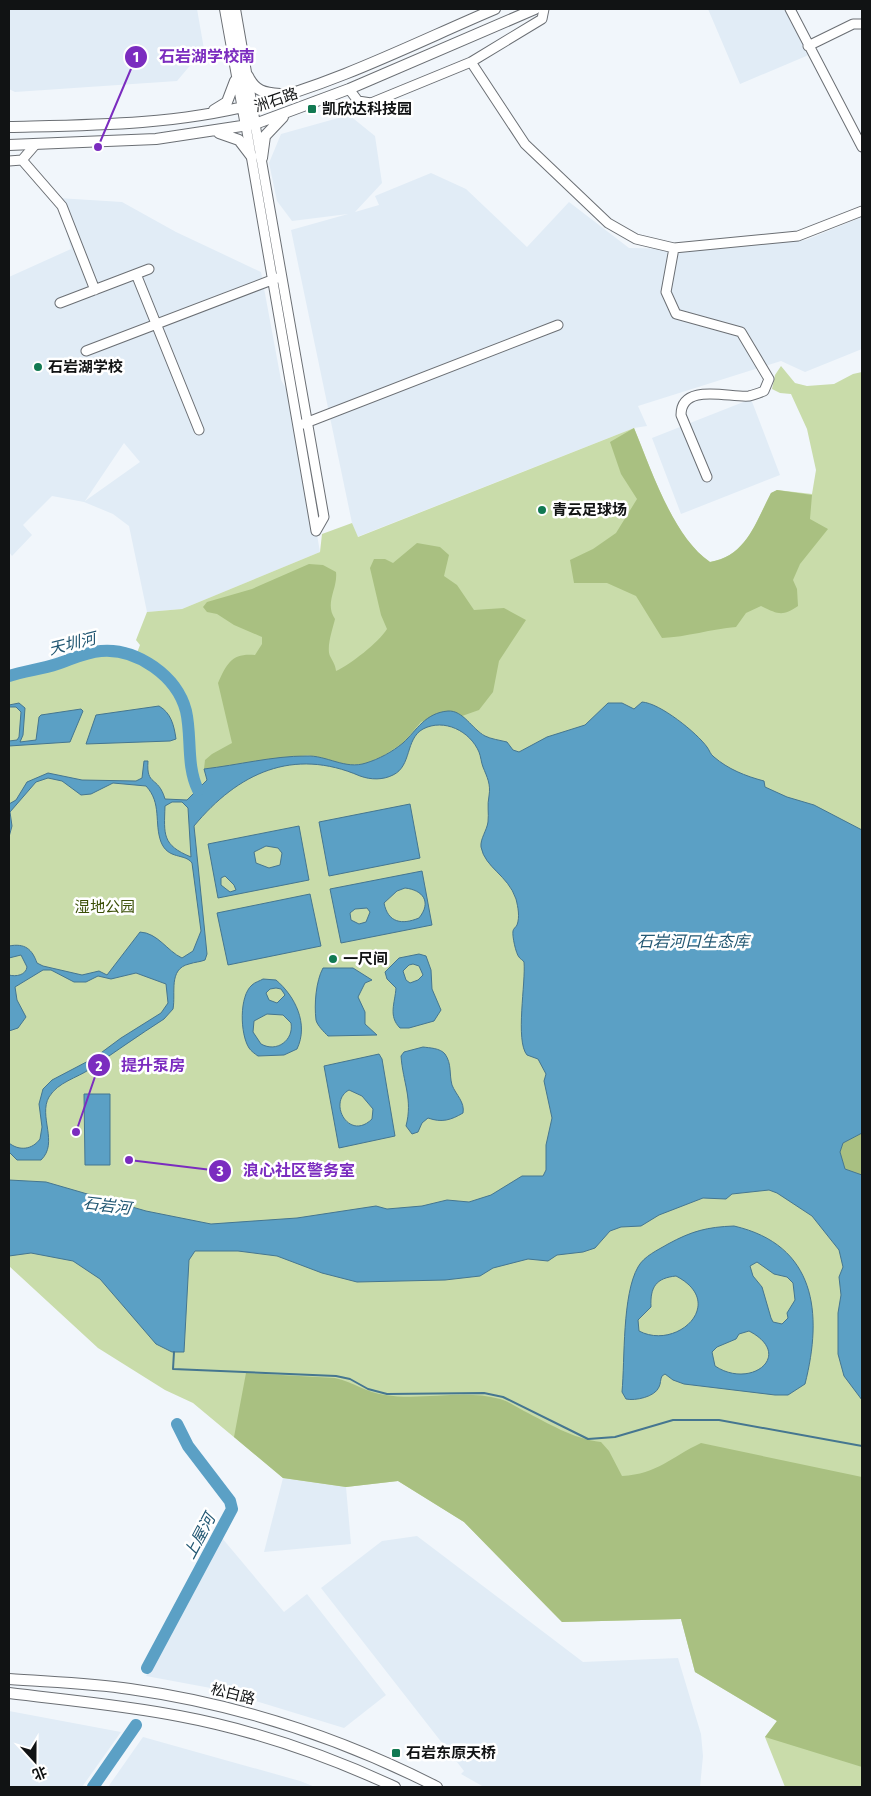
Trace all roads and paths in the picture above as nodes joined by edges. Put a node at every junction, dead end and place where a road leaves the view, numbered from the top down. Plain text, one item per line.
1 (225, 9) edge
2 (235, 9) edge
3 (495, 9) edge
4 (535, 9) edge
5 (544, 9) edge
6 (790, 9) edge
7 (862, 24) edge
8 (808, 46) junction
9 (471, 62) junction
10 (240, 72) junction
11 (349, 89) junction
12 (286, 94) junction
13 (246, 106) junction
14 (289, 112) junction
15 (202, 114) junction
16 (11, 125) edge
17 (250, 125) junction
18 (214, 132) junction
19 (9, 145) edge
20 (35, 145) junction
21 (862, 147) edge
22 (257, 158) junction
23 (22, 160) junction
24 (9, 161) edge
25 (862, 211) edge
26 (674, 248) junction
27 (149, 269) dead end
28 (136, 274) junction
29 (278, 278) junction
30 (95, 290) junction
31 (60, 303) dead end
32 (156, 323) junction
33 (558, 324) dead end
34 (86, 352) dead end
35 (308, 422) junction
36 (298, 426) junction
37 (199, 430) dead end
38 (707, 477) dead end
39 (9, 1674) edge
40 (9, 1679) edge
41 (29, 1680) junction
42 (11, 1694) edge
43 (395, 1787) edge
44 (437, 1787) edge

1 - 10 main road
2 - 10 main road
3 - 12 main road, 洲石路
4 - 11 main road, 洲石路
5 - 9 street
6 - 8 street
7 - 8 street
8 - 21 street
9 - 11 street
9 - 26 street
10 - 12 main road
10 - 13 main road
10 - 15 main road
11 - 14 main road, 洲石路
12 - 13 main road, 洲石路
13 - 15 main road, 洲石路
13 - 17 main road
14 - 17 main road, 洲石路
14 - 22 main road
15 - 16 main road, 洲石路
17 - 18 main road, 洲石路
17 - 22 street
18 - 20 main road, 洲石路
18 - 22 main road
19 - 20 main road, 洲石路
20 - 23 street
22 - 29 street
23 - 24 street
23 - 30 street
25 - 26 street
26 - 38 street
27 - 28 street
28 - 30 street
28 - 32 street
29 - 32 street
29 - 35 street
29 - 36 street
30 - 31 street
32 - 34 street
32 - 37 street
33 - 35 street
35 - 36 street
35 - 36 street
39 - 41 main road
40 - 41 main road, 松白路
41 - 44 main road, 松白路
42 - 43 main road

